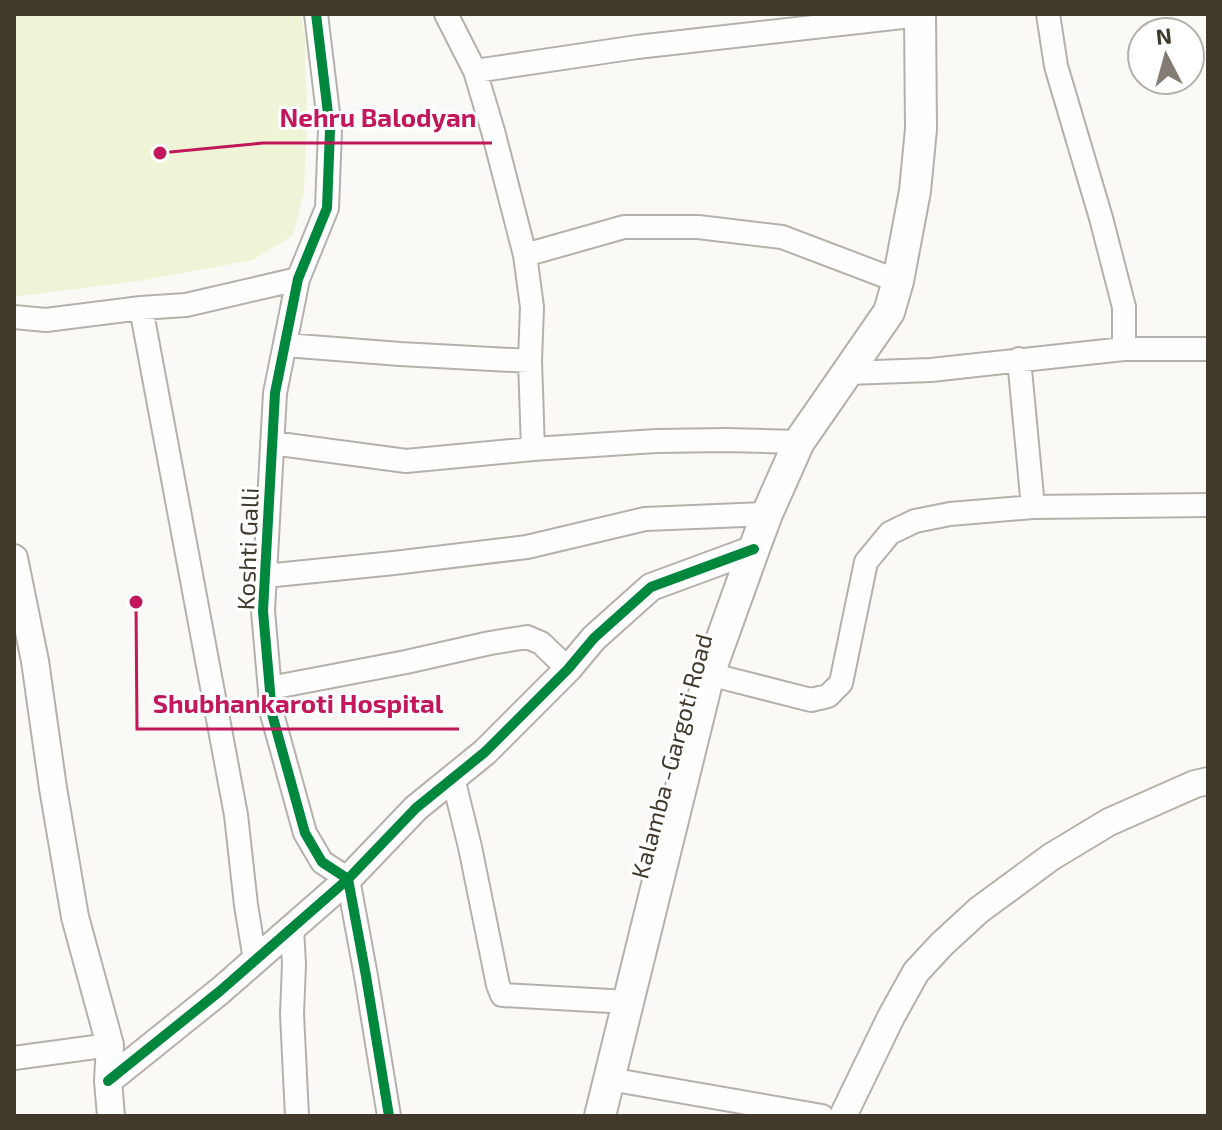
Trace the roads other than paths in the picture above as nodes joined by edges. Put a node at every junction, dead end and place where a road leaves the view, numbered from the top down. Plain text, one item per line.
1 (316, 14) edge
2 (446, 14) edge
3 (920, 14) edge
4 (1048, 14) edge
5 (475, 71) junction
6 (525, 255) junction
7 (298, 279) junction
8 (898, 281) junction
9 (141, 308) junction
10 (14, 317) edge
11 (285, 345) junction
12 (1124, 349) junction
13 (1208, 349) edge
14 (1019, 359) junction
15 (530, 361) junction
16 (847, 373) junction
17 (799, 442) junction
18 (272, 443) junction
19 (533, 449) junction
20 (1208, 505) edge
21 (1033, 507) junction
22 (767, 514) junction
23 (754, 549) junction
24 (15, 567) edge
25 (265, 576) junction
26 (568, 669) junction
27 (709, 674) junction
28 (270, 688) junction
29 (453, 778) junction
30 (1208, 781) edge
31 (348, 879) junction
32 (292, 928) junction
33 (255, 960) junction
34 (628, 1002) junction
35 (110, 1045) junction
36 (14, 1058) edge
37 (609, 1079) junction
38 (108, 1081) junction
39 (111, 1116) edge
40 (297, 1116) edge
41 (389, 1116) edge
42 (600, 1116) edge
43 (822, 1116) edge
44 (843, 1116) edge

1 - 7 street, Koshti Galli
2 - 5 street
3 - 5 street
3 - 8 main road, Kalamba -Gargoti Road
4 - 12 street
5 - 6 street
6 - 8 street
6 - 15 street
7 - 9 street
7 - 11 street, Koshti Galli
8 - 16 main road, Kalamba -Gargoti Road
9 - 10 street
9 - 33 street
11 - 15 street
11 - 18 street, Koshti Galli
12 - 13 street
12 - 14 street
14 - 16 street
14 - 21 street
15 - 19 street
16 - 17 main road, Kalamba -Gargoti Road
17 - 19 street
17 - 22 main road, Kalamba -Gargoti Road
18 - 19 street
18 - 25 street, Koshti Galli
20 - 21 street
21 - 27 street
22 - 23 main road, Kalamba -Gargoti Road
22 - 25 street
23 - 26 street
23 - 27 main road, Kalamba -Gargoti Road
24 - 35 street
25 - 28 street, Koshti Galli
26 - 28 street
26 - 29 street
27 - 34 main road, Kalamba -Gargoti Road
28 - 31 street, Koshti Galli
29 - 31 street
29 - 34 street
30 - 44 street
31 - 32 street
31 - 41 street
32 - 33 street
32 - 40 street
33 - 38 street
34 - 37 main road, Kalamba -Gargoti Road
35 - 36 street
35 - 38 street
37 - 42 main road, Kalamba -Gargoti Road
37 - 43 street
38 - 39 street

